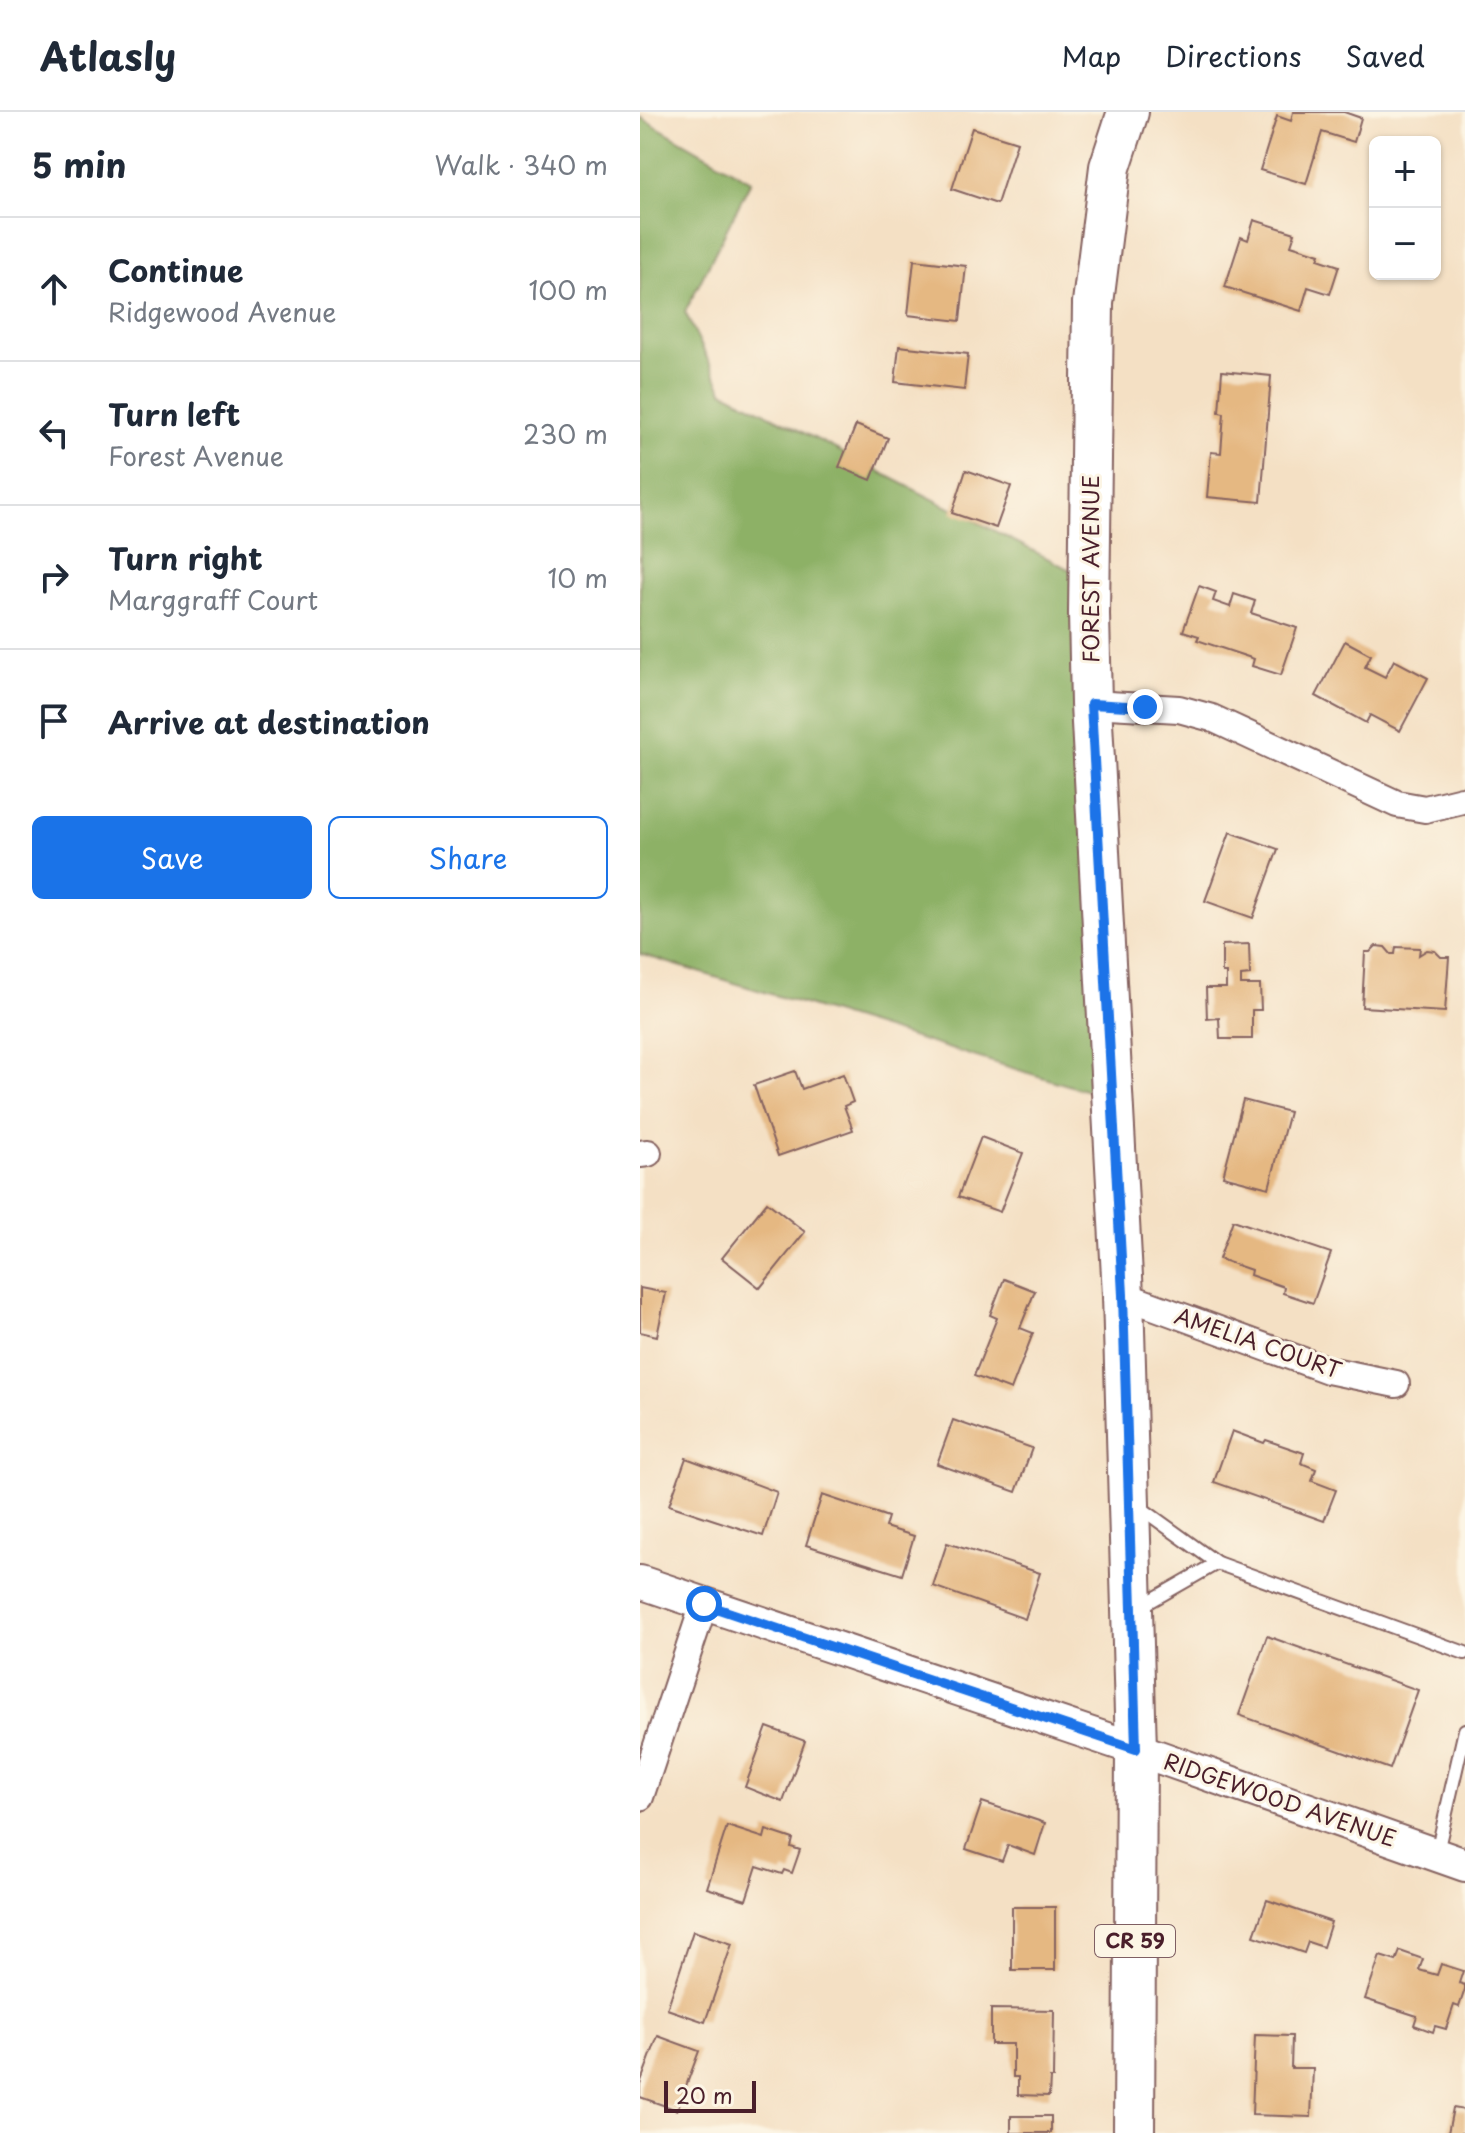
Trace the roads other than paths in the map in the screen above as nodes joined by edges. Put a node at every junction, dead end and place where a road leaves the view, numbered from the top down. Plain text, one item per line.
1 (1128, 112) edge
2 (1091, 704) junction
3 (1462, 800) dead end
4 (1123, 1295) junction
5 (1396, 1384) dead end
6 (1129, 1499) junction
7 (1217, 1563) junction
8 (640, 1582) edge
9 (704, 1604) junction
10 (1132, 1611) junction
11 (1465, 1653) edge
12 (1465, 1730) edge
13 (1136, 1749) junction
14 (640, 1797) edge
15 (1450, 1860) edge
16 (1134, 2133) edge

1 - 2 main road, FOREST AVENUE / CR 59
2 - 3 street
2 - 4 main road, FOREST AVENUE / CR 59
4 - 5 street, AMELIA COURT
4 - 6 main road, FOREST AVENUE / CR 59
6 - 7 lane
6 - 10 main road, FOREST AVENUE / CR 59
7 - 10 lane
7 - 11 lane
8 - 9 street, RIDGEWOOD AVENUE
9 - 13 street, RIDGEWOOD AVENUE
9 - 14 street
10 - 13 main road, FOREST AVENUE / CR 59
12 - 15 lane
13 - 15 street, RIDGEWOOD AVENUE
13 - 16 main road, FOREST AVENUE / CR 59

